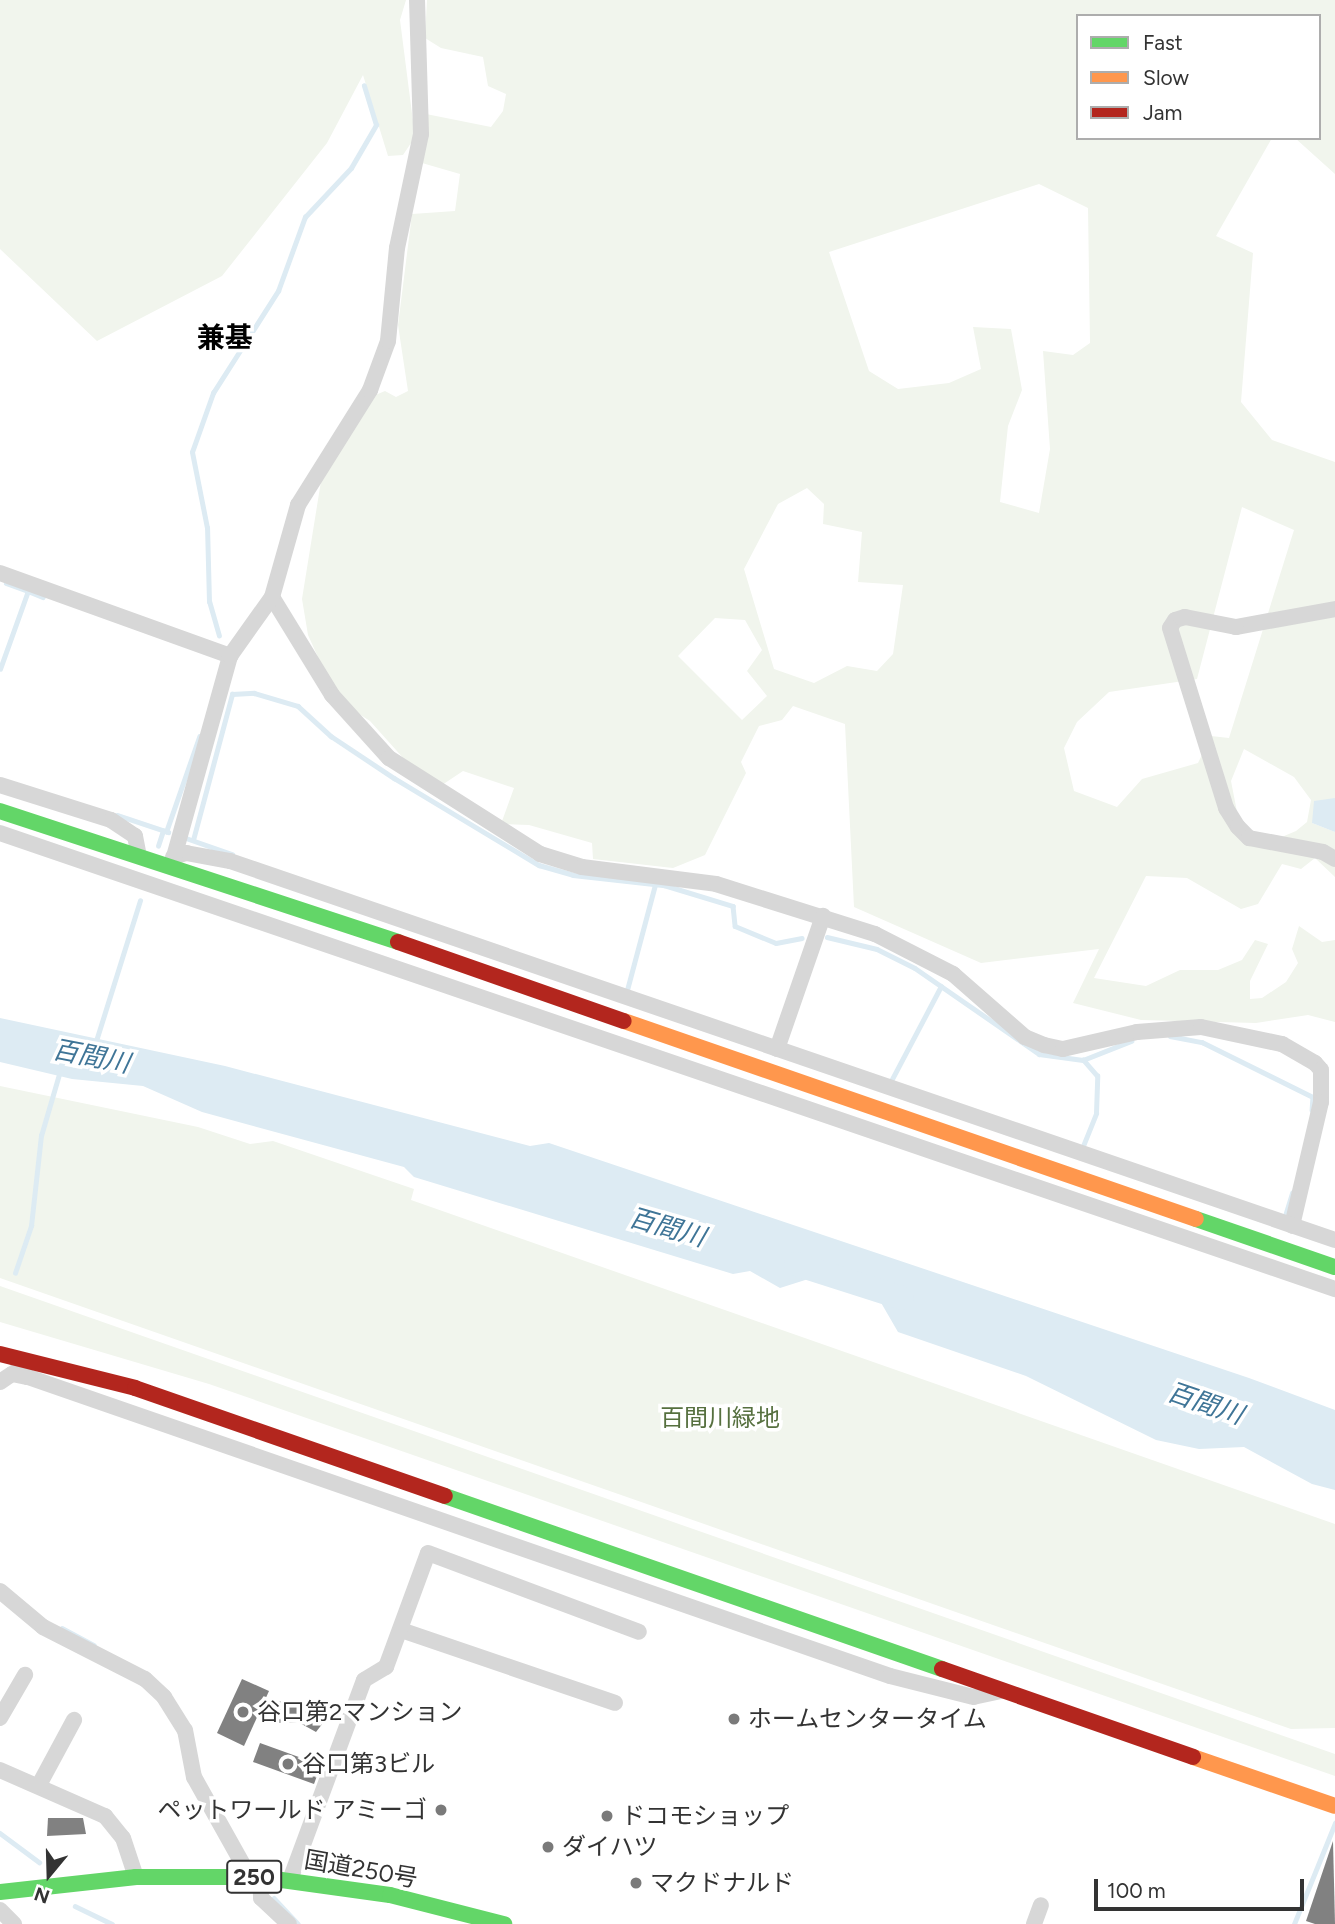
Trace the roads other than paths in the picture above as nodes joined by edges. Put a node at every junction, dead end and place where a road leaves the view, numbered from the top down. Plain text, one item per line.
1 (417, 0) edge
2 (0, 573) edge
3 (272, 597) junction
4 (1335, 609) edge
5 (230, 656) junction
6 (0, 785) edge
7 (0, 811) edge
8 (0, 832) edge
9 (138, 852) junction
10 (1335, 859) edge
11 (173, 860) junction
12 (823, 916) junction
13 (779, 1044) junction
14 (1293, 1222) junction
15 (1335, 1240) edge
16 (1335, 1267) edge
17 (1335, 1289) edge
18 (8, 1356) edge
19 (28, 1377) junction
20 (0, 1382) edge
21 (0, 1591) edge
22 (401, 1630) junction
23 (639, 1632) dead end
24 (25, 1675) dead end
25 (1003, 1690) junction
26 (615, 1703) dead end
27 (0, 1718) edge
28 (74, 1720) dead end
29 (0, 1770) edge
30 (39, 1785) junction
31 (1335, 1806) edge
32 (136, 1877) junction
33 (255, 1877) junction
34 (290, 1880) junction
35 (0, 1892) edge
36 (1041, 1905) dead end
37 (0, 1910) edge
38 (14, 1924) edge
39 (289, 1924) edge
40 (503, 1924) edge
41 (1034, 1924) edge

1 - 3 street
2 - 5 street
3 - 5 street
3 - 12 street
4 - 10 street
5 - 11 street
6 - 9 street
7 - 9 main road
8 - 17 street
9 - 11 main road
11 - 13 street
11 - 16 main road
12 - 13 street
12 - 14 street
13 - 14 street
14 - 15 street
18 - 19 street
18 - 25 main road
19 - 20 street
19 - 25 street
21 - 33 street
22 - 23 street
22 - 26 street
22 - 34 street
24 - 27 street
25 - 31 main road
28 - 30 street
29 - 30 street
30 - 32 street
32 - 33 main road, 国道250号 / 250
32 - 35 main road, 国道250号 / 250
33 - 34 main road, 国道250号 / 250
33 - 39 street
34 - 40 main road, 国道250号 / 250
36 - 41 street
37 - 38 street

